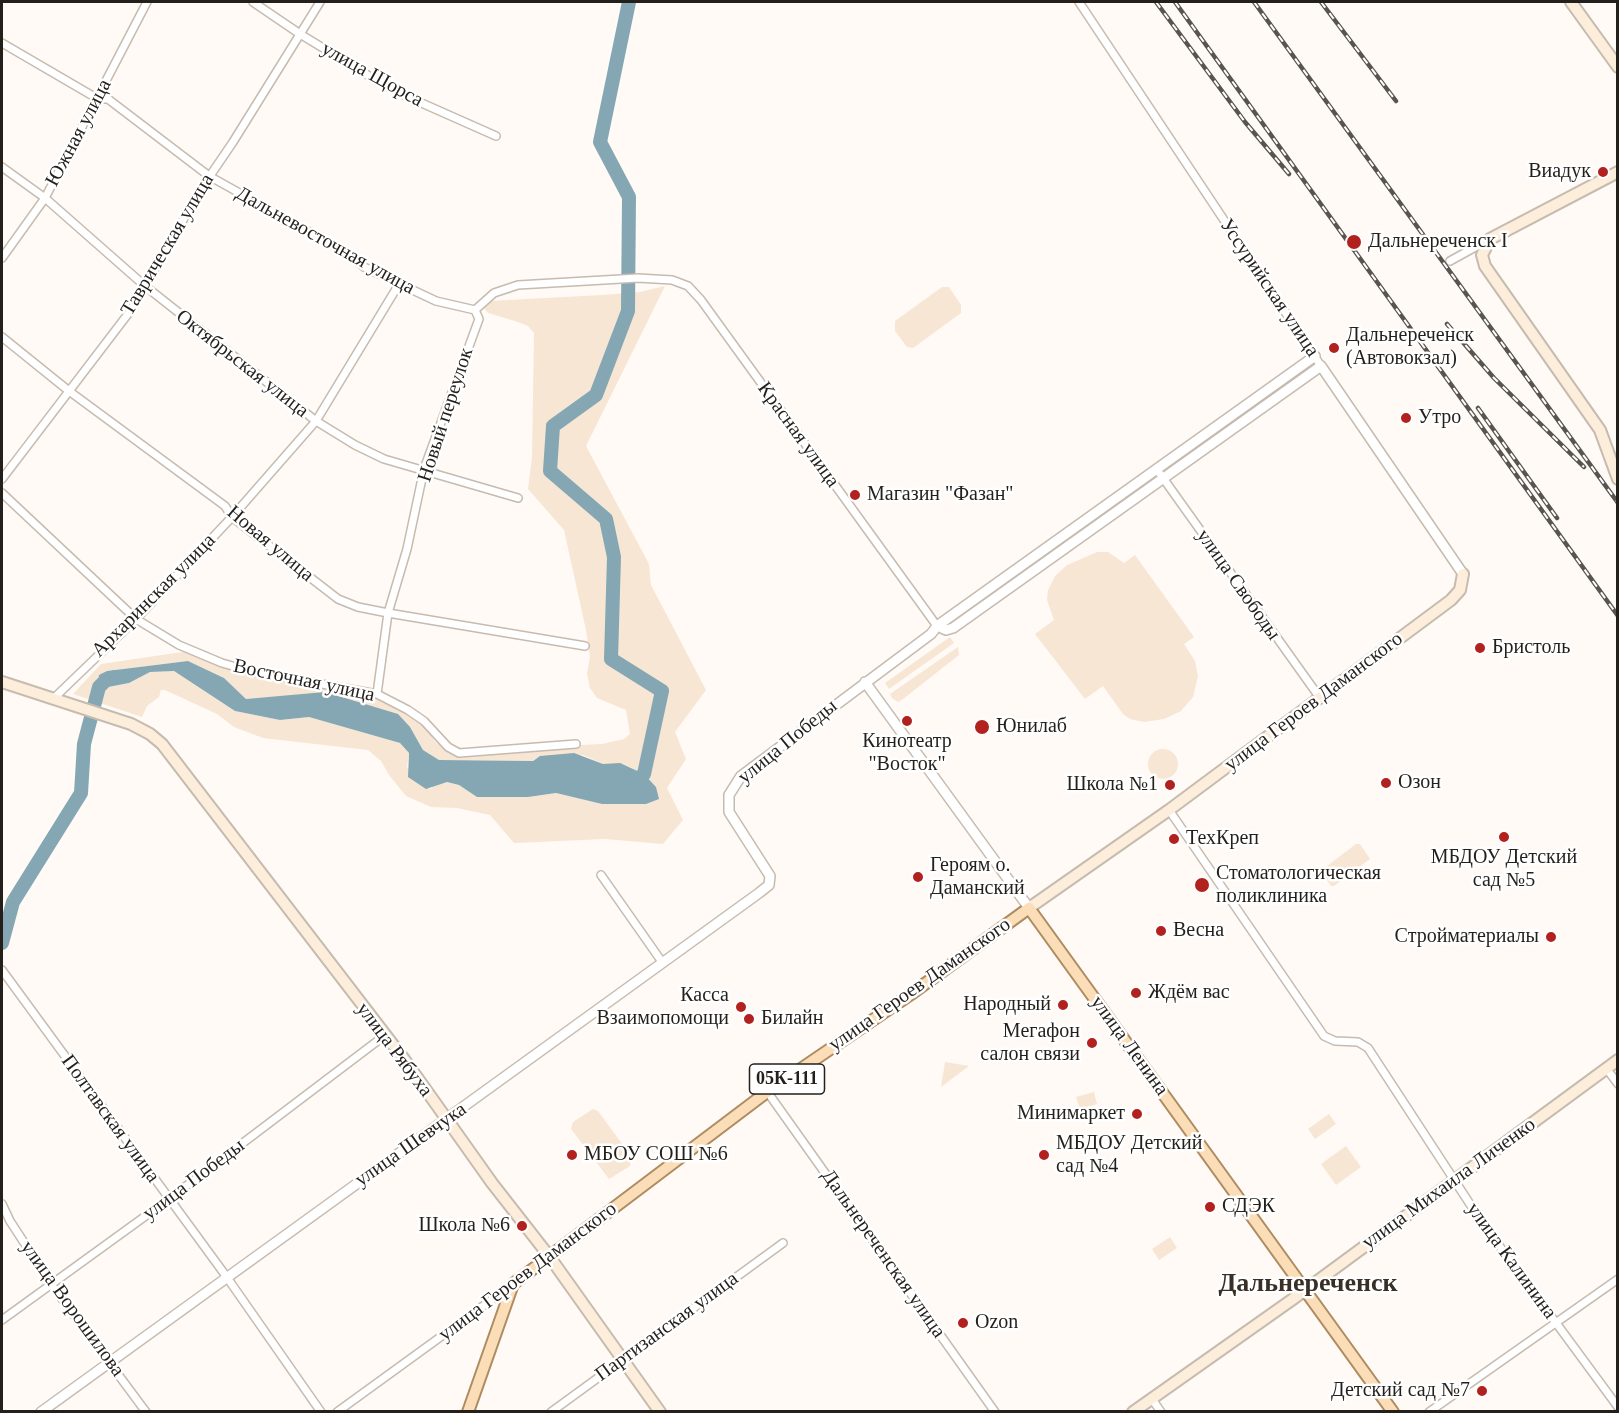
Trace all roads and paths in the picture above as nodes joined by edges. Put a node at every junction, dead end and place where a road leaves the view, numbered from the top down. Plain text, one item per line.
1 (147, 2) edge
2 (253, 2) edge
3 (320, 2) edge
4 (1079, 2) edge
5 (1571, 2) edge
6 (300, 34) junction
7 (2, 43) edge
8 (1617, 67) edge
9 (98, 99) junction
10 (496, 136) dead end
11 (2, 166) edge
12 (1617, 172) edge
13 (209, 176) junction
14 (45, 198) junction
15 (1490, 239) junction
16 (2, 258) edge
17 (1450, 261) dead end
18 (399, 284) junction
19 (145, 286) junction
20 (475, 310) junction
21 (2, 337) edge
22 (1315, 356) junction
23 (1321, 366) junction
24 (69, 391) junction
25 (315, 421) junction
26 (424, 469) junction
27 (1158, 471) junction
28 (2, 479) edge
29 (1617, 479) edge
30 (1164, 480) junction
31 (2, 493) edge
32 (518, 498) dead end
33 (232, 517) junction
34 (1462, 574) joint
35 (388, 613) junction
36 (136, 619) junction
37 (937, 626) junction
38 (585, 646) dead end
39 (2, 682) edge
40 (865, 682) junction
41 (378, 694) junction
42 (1320, 698) junction
43 (51, 701) junction
44 (576, 744) dead end
45 (1169, 810) junction
46 (768, 873) joint
47 (601, 875) dead end
48 (1029, 908) junction
49 (662, 962) junction
50 (3, 971) edge
51 (384, 1036) junction
52 (1617, 1060) edge
53 (1606, 1068) junction
54 (1617, 1084) edge
55 (771, 1097) dead end
56 (447, 1121) junction
57 (1453, 1180) junction
58 (169, 1199) junction
59 (2, 1204) edge
60 (783, 1243) dead end
61 (549, 1256) junction
62 (226, 1276) junction
63 (1617, 1279) edge
64 (51, 1284) junction
65 (513, 1284) junction
66 (1305, 1289) junction
67 (2, 1320) edge
68 (1555, 1322) junction
69 (623, 1360) junction
70 (109, 1363) junction
71 (1152, 1399) junction
72 (1617, 1407) edge
73 (41, 1412) edge
74 (146, 1412) edge
75 (321, 1412) edge
76 (337, 1412) edge
77 (468, 1412) edge
78 (551, 1412) edge
79 (660, 1412) edge
80 (995, 1412) edge
81 (1133, 1412) edge
82 (1161, 1412) edge
83 (1393, 1412) edge
84 (1429, 1412) edge

1 - 9 street, Южная улица
2 - 6 street, улица Щорса
3 - 6 street, Таврическая улица
4 - 22 street, Уссурийская улица
5 - 8 main road
6 - 10 street, улица Щорса
6 - 13 street, Таврическая улица
7 - 9 street, Дальневосточная улица
9 - 13 street, Дальневосточная улица
9 - 14 street, Южная улица
11 - 14 street, Октябрьская улица
12 - 15 main road
13 - 18 street, Дальневосточная улица
13 - 19 street, Таврическая улица
14 - 16 street, Южная улица
14 - 19 street, Октябрьская улица
15 - 17 street
15 - 29 main road
18 - 20 street, Дальневосточная улица
18 - 25 street, Архаринская улица
19 - 24 street, Таврическая улица
19 - 25 street, Октябрьская улица
20 - 26 street, Новый переулок
20 - 37 street, Красная улица
21 - 24 street, Новая улица
22 - 23 street, Уссурийская улица
22 - 27 street, улица Победы
23 - 30 street
23 - 34 street, Уссурийская улица / 05К-111
24 - 28 street, Таврическая улица
24 - 33 street, Новая улица
25 - 26 street, Октябрьская улица
25 - 33 street, Архаринская улица
26 - 32 street, Октябрьская улица
26 - 35 street, Новый переулок
27 - 30 street, улица Свободы
27 - 37 street, улица Победы
30 - 37 street
30 - 42 street, улица Свободы
31 - 36 street, Восточная улица
33 - 35 street, Новая улица
33 - 36 street, Архаринская улица
34 - 42 main road, улица Героев Даманского / 05К-111
35 - 38 street, Новая улица
35 - 41 street, Новый переулок
36 - 41 street, Восточная улица
36 - 43 street, Архаринская улица
37 - 40 street, улица Победы
39 - 43 main road, улица Рябуха
40 - 46 street, улица Победы
40 - 48 street, улица Ленина
41 - 44 street, Восточная улица
42 - 45 main road, улица Героев Даманского / 05К-111
43 - 51 main road, улица Рябуха
45 - 48 main road, улица Героев Даманского / 05К-111
45 - 57 street, улица Калинина
46 - 49 street, улица Шевчука
47 - 49 street
48 - 61 main road, улица Героев Даманского / 05К-111
48 - 66 main road, улица Ленина
49 - 56 street, улица Шевчука
50 - 58 street, Полтавская улица
51 - 56 main road, улица Рябуха
51 - 58 street, улица Победы
52 - 53 main road, улица Михаила Личенко
53 - 54 street
53 - 57 main road, улица Михаила Личенко
55 - 80 street, Дальнереченская улица
56 - 61 main road, улица Рябуха
56 - 62 street, улица Шевчука
57 - 66 main road, улица Михаила Личенко
57 - 68 street, улица Калинина
58 - 62 street, Полтавская улица
58 - 64 street, улица Победы
59 - 64 street, улица Ворошилова
60 - 69 street, Партизанская улица
61 - 65 main road, улица Героев Даманского / 05К-111
61 - 69 main road, улица Рябуха
62 - 70 street, улица Шевчука
62 - 75 street, Полтавская улица
63 - 68 street
64 - 67 street, улица Победы
64 - 70 street, улица Ворошилова
65 - 76 street, улица Героев Даманского
65 - 77 main road
66 - 71 main road, улица Михаила Личенко
66 - 83 main road, улица Ленина
68 - 72 street, улица Калинина
68 - 84 street
69 - 78 street, Партизанская улица
69 - 79 main road, улица Рябуха
70 - 73 street, улица Шевчука
70 - 74 street, улица Ворошилова
71 - 81 main road, улица Михаила Личенко
71 - 82 street

